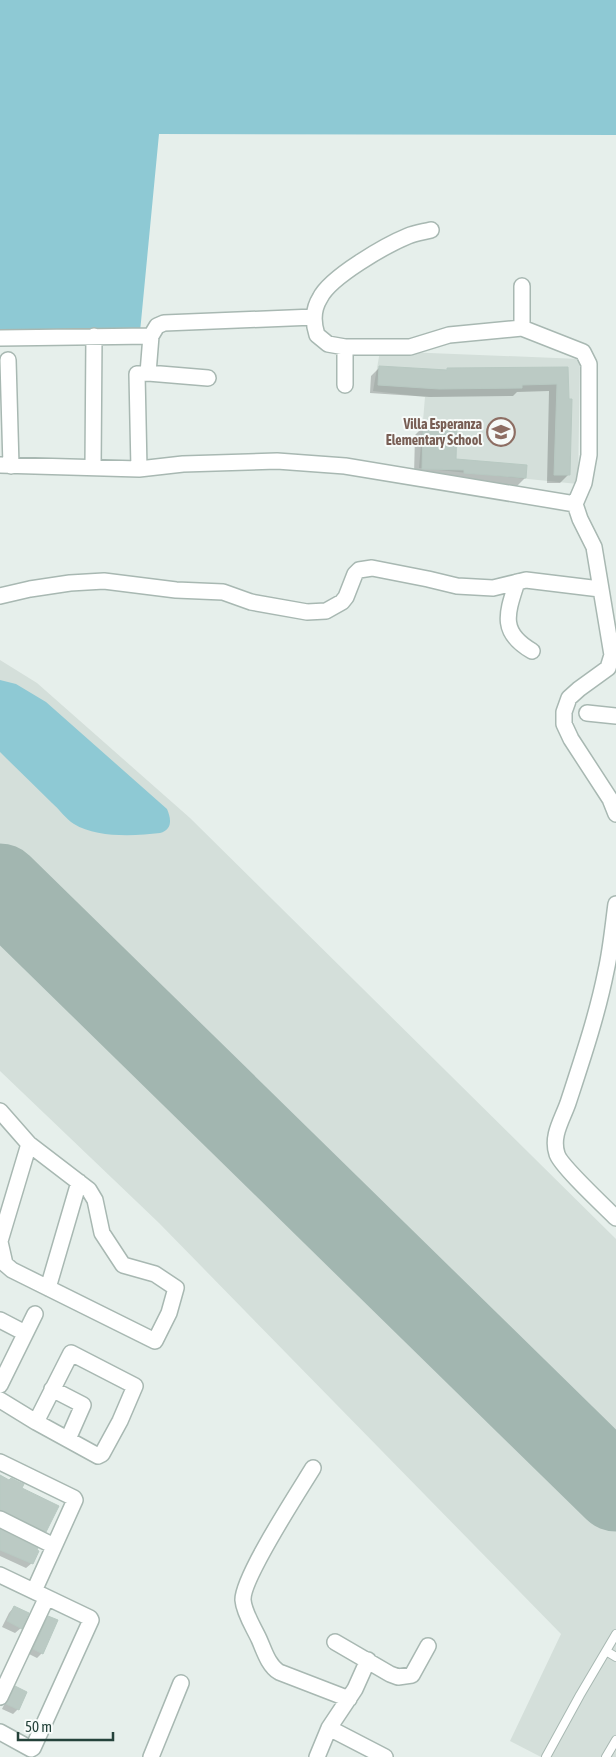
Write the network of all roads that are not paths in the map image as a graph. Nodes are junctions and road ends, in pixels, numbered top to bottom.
1 (431, 230) dead end
2 (522, 286) dead end
3 (314, 317) junction
4 (522, 328) junction
5 (94, 336) junction
6 (151, 336) junction
7 (0, 338) edge
8 (345, 347) junction
9 (8, 360) dead end
10 (148, 373) junction
11 (208, 378) dead end
12 (345, 385) dead end
13 (6, 466) edge
14 (93, 468) junction
15 (139, 469) junction
16 (576, 504) junction
17 (517, 582) junction
18 (600, 589) junction
19 (0, 596) edge
20 (532, 651) dead end
21 (587, 713) dead end
22 (616, 716) edge
23 (616, 814) edge
24 (616, 904) edge
25 (0, 1111) edge
26 (29, 1144) junction
27 (79, 1182) junction
28 (616, 1218) edge
29 (0, 1242) edge
30 (48, 1288) junction
31 (35, 1314) dead end
32 (0, 1320) edge
33 (24, 1333) junction
34 (0, 1385) edge
35 (52, 1388) junction
36 (0, 1400) edge
37 (36, 1422) junction
38 (68, 1439) junction
39 (0, 1462) edge
40 (313, 1468) dead end
41 (0, 1518) edge
42 (54, 1546) junction
43 (0, 1575) edge
44 (40, 1595) junction
45 (616, 1634) edge
46 (335, 1642) dead end
47 (428, 1646) dead end
48 (606, 1651) junction
49 (616, 1656) edge
50 (368, 1660) junction
51 (181, 1683) dead end
52 (0, 1697) edge
53 (349, 1699) junction
54 (329, 1728) junction
55 (0, 1732) edge
56 (616, 1740) edge
57 (151, 1757) edge
58 (316, 1757) edge
59 (385, 1757) edge
60 (546, 1757) edge
61 (606, 1757) edge

1 - 3 street
2 - 4 street
3 - 6 street
3 - 8 street
4 - 8 street
4 - 16 street
5 - 6 street
5 - 7 street
5 - 14 street
6 - 10 street
8 - 12 street
9 - 13 street
10 - 11 street
10 - 15 street
13 - 14 street
14 - 15 street
15 - 16 street
16 - 18 street
17 - 18 street
17 - 19 street
17 - 20 street
18 - 23 street
21 - 22 street
24 - 28 street
25 - 26 street
26 - 27 street
26 - 29 street
27 - 30 street
27 - 30 street
29 - 30 street
31 - 33 street
32 - 33 street
33 - 34 street
35 - 37 street
35 - 38 street
35 - 38 street
36 - 37 street
37 - 38 street
39 - 42 street
40 - 53 street
41 - 42 street
42 - 44 street
43 - 44 street
44 - 52 street
44 - 55 street
45 - 48 lane
46 - 50 street
47 - 50 street
48 - 49 lane
48 - 60 lane
50 - 53 street
51 - 57 street
53 - 54 street
54 - 58 street
54 - 59 street
56 - 61 lane

